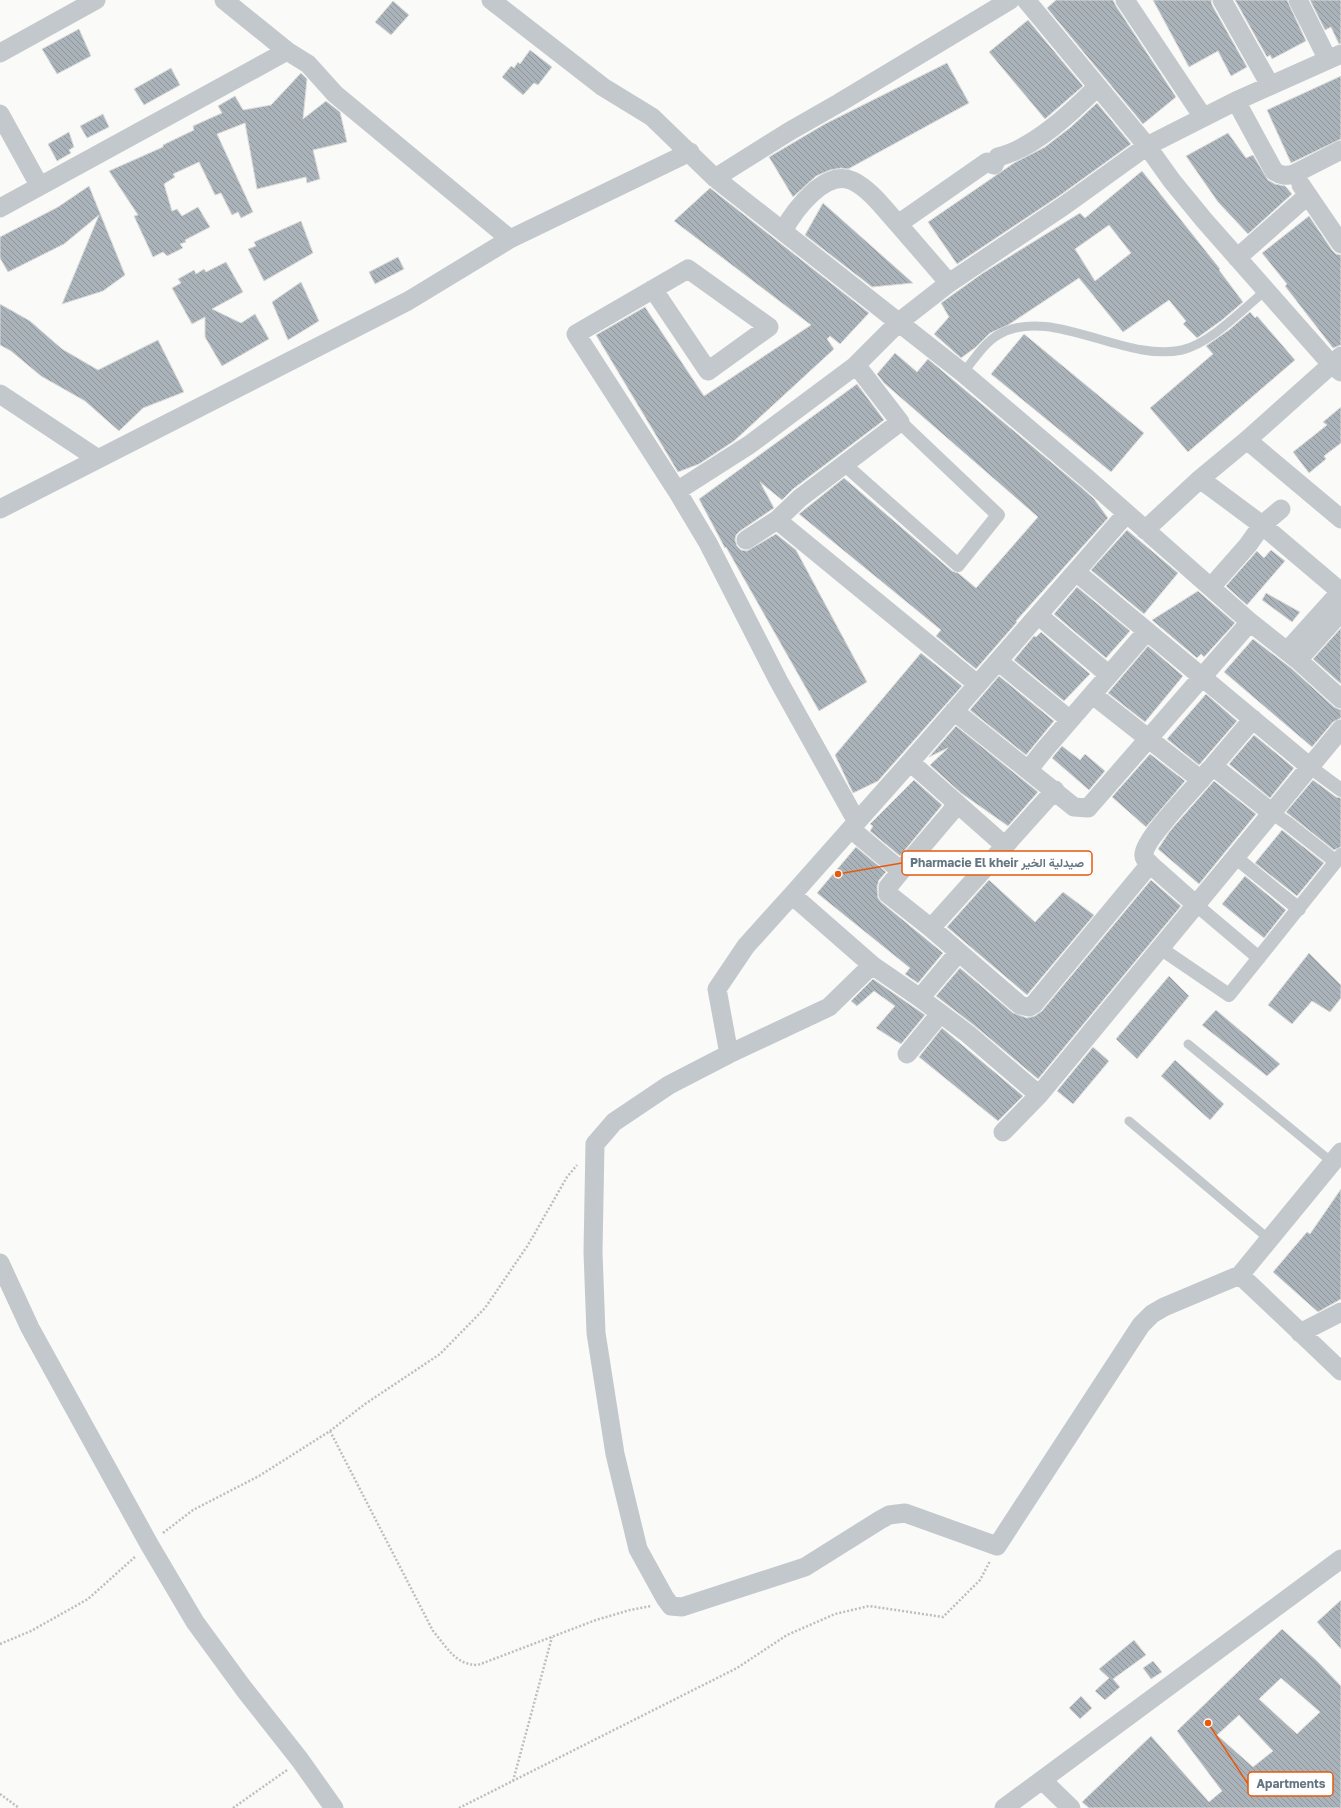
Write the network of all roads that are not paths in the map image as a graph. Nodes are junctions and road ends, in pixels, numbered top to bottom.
1 (96, 0) edge
2 (224, 0) edge
3 (490, 0) edge
4 (1026, 0) edge
5 (1125, 0) edge
6 (1222, 0) edge
7 (1298, 0) edge
8 (1004, 1) edge
9 (287, 51) junction
10 (0, 53) edge
11 (1334, 57) edge
12 (1270, 85) junction
13 (1097, 87) junction
14 (1236, 101) junction
15 (0, 114) edge
16 (1203, 117) junction
17 (1147, 146) junction
18 (1341, 150) edge
19 (690, 152) junction
20 (1294, 174) junction
21 (715, 178) junction
22 (39, 185) junction
23 (1308, 195) junction
24 (0, 208) edge
25 (898, 224) junction
26 (783, 231) junction
27 (1339, 236) edge
28 (510, 239) junction
29 (1237, 258) junction
30 (949, 282) junction
31 (653, 289) junction
32 (1265, 291) junction
33 (899, 322) junction
34 (1338, 364) edge
35 (855, 366) junction
36 (963, 373) junction
37 (0, 394) edge
38 (900, 422) junction
39 (1247, 440) junction
40 (98, 459) junction
41 (844, 464) junction
42 (1200, 479) junction
43 (677, 491) junction
44 (1280, 508) dead end
45 (0, 509) edge
46 (1126, 514) junction
47 (1341, 519) edge
48 (776, 520) junction
49 (1262, 525) junction
50 (1145, 530) junction
51 (746, 540) dead end
52 (1076, 572) junction
53 (1211, 587) junction
54 (1341, 592) edge
55 (1341, 612) edge
56 (1038, 615) junction
57 (1250, 622) junction
58 (1147, 631) junction
59 (1293, 656) junction
60 (998, 661) junction
61 (1109, 675) junction
62 (1203, 677) junction
63 (977, 684) junction
64 (1093, 695) junction
65 (1341, 699) edge
66 (954, 711) junction
67 (1253, 719) junction
68 (1070, 720) junction
69 (1341, 729) edge
70 (1149, 739) junction
71 (910, 762) junction
72 (1310, 768) junction
73 (1029, 769) junction
74 (1207, 773) junction
75 (1055, 790) junction
76 (1341, 790) edge
77 (957, 805) junction
78 (1272, 813) junction
79 (854, 826) junction
80 (1004, 845) junction
81 (1235, 857) junction
82 (1338, 858) edge
83 (1150, 864) junction
84 (902, 871) junction
85 (792, 895) junction
86 (1195, 904) junction
87 (1299, 910) junction
88 (931, 928) junction
89 (1160, 948) junction
90 (958, 953) junction
91 (1259, 958) junction
92 (872, 965) junction
93 (920, 998) junction
94 (940, 1014) junction
95 (1188, 1044) dead end
96 (729, 1054) junction
97 (907, 1054) dead end
98 (1039, 1095) junction
99 (1129, 1121) dead end
100 (1003, 1132) dead end
101 (1337, 1158) edge
102 (1270, 1240) junction
103 (0, 1263) edge
104 (1240, 1275) junction
105 (1341, 1312) edge
106 (1300, 1333) junction
107 (1341, 1372) edge
108 (1341, 1559) edge
109 (1042, 1780) junction
110 (334, 1808) edge
111 (1004, 1808) edge
112 (1071, 1808) edge

1 - 10 street
2 - 9 street
3 - 19 street
4 - 13 street
5 - 16 street
6 - 12 street
7 - 11 street
8 - 21 street
9 - 22 street
9 - 28 street
11 - 12 street
12 - 14 street
13 - 17 street
13 - 25 street
14 - 16 street
14 - 20 street
15 - 22 street
16 - 17 street
17 - 29 street
17 - 30 street
18 - 20 street
19 - 21 street
19 - 28 street
20 - 23 street
21 - 26 street
22 - 24 street
23 - 27 street
23 - 29 street
25 - 26 street
25 - 30 street
26 - 33 street
28 - 40 street
29 - 32 street
30 - 33 street
31 - 31 street
31 - 43 street
32 - 34 street
32 - 36 lane
33 - 35 street
33 - 36 street
34 - 39 street
35 - 38 street
35 - 43 street
36 - 46 street
37 - 40 street
38 - 41 street
38 - 41 street
39 - 42 street
39 - 47 street
40 - 45 street
41 - 48 street
42 - 49 street
42 - 50 street
43 - 79 street
44 - 49 street
46 - 50 street
46 - 52 street
48 - 51 street
48 - 63 street
49 - 53 street
49 - 54 street
50 - 53 street
52 - 56 street
52 - 58 street
53 - 57 street
54 - 59 street
55 - 59 street
56 - 60 street
56 - 61 street
57 - 59 street
57 - 62 street
58 - 61 street
58 - 62 street
59 - 65 street
60 - 63 street
60 - 68 street
61 - 64 street
62 - 67 street
62 - 70 street
63 - 66 street
64 - 68 street
64 - 70 street
66 - 71 street
66 - 73 street
67 - 72 street
67 - 74 street
68 - 73 street
69 - 72 street
70 - 74 street
70 - 75 street
71 - 77 street
71 - 79 street
72 - 76 street
72 - 78 street
73 - 75 street
74 - 78 street
74 - 83 street
75 - 80 street
77 - 80 street
77 - 84 street
78 - 81 street
78 - 82 street
79 - 84 street
79 - 85 street
80 - 88 street
81 - 86 street
81 - 87 street
82 - 87 street
83 - 86 street
83 - 90 street
84 - 88 street
85 - 92 street
85 - 96 street
86 - 89 street
86 - 91 street
87 - 91 street
88 - 90 street
89 - 91 street
89 - 98 street
90 - 93 street
92 - 93 street
92 - 96 street
93 - 94 street
94 - 97 street
94 - 98 street
95 - 101 lane
96 - 104 street
98 - 100 street
99 - 102 lane
101 - 102 street
102 - 104 street
103 - 110 street
104 - 106 street
105 - 106 street
106 - 107 street
108 - 109 street
109 - 111 street
109 - 112 street

